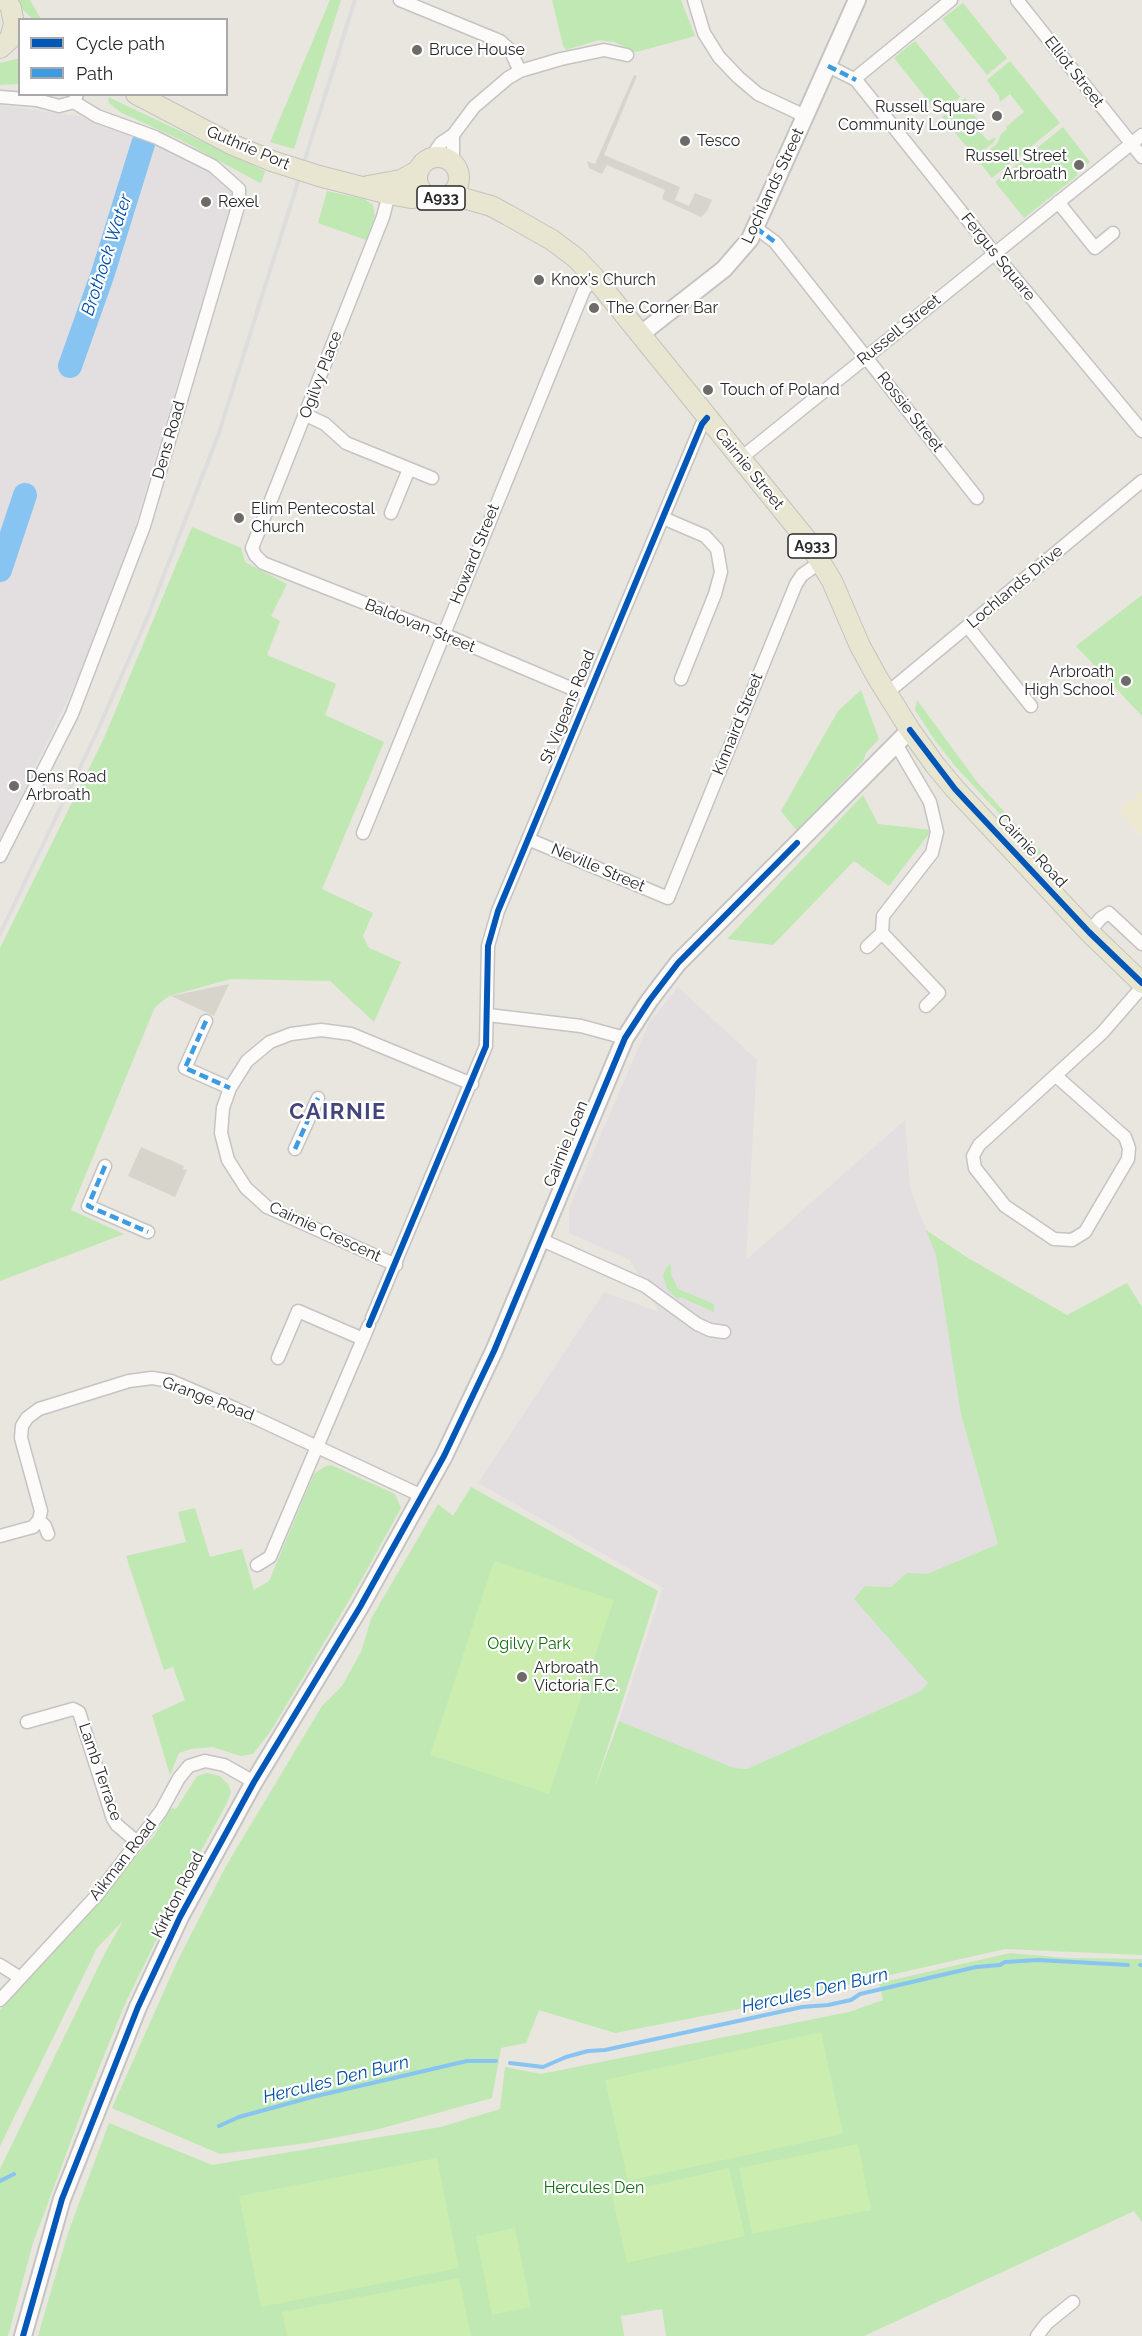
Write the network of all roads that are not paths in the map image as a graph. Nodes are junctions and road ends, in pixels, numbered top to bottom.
1 (402, 0) edge
2 (694, 0) edge
3 (856, 0) edge
4 (951, 0) edge
5 (1017, 0) edge
6 (13, 12) edge
7 (18, 48) edge
8 (0, 49) edge
9 (627, 55) dead end
10 (828, 66) junction
11 (520, 71) junction
12 (856, 80) junction
13 (140, 96) edge
14 (0, 97) edge
15 (75, 98) edge
16 (806, 116) junction
17 (453, 135) junction
18 (1142, 135) edge
19 (1131, 143) junction
20 (1142, 157) edge
21 (425, 164) junction
22 (456, 168) junction
23 (366, 187) junction
24 (389, 194) junction
25 (439, 197) junction
26 (1058, 202) junction
27 (491, 206) junction
28 (756, 228) junction
29 (1113, 233) dead end
30 (994, 253) junction
31 (594, 277) junction
32 (641, 334) junction
33 (866, 357) junction
34 (306, 416) junction
35 (707, 418) junction
36 (1142, 431) edge
37 (741, 458) junction
38 (409, 469) junction
39 (432, 478) dead end
40 (1142, 481) edge
41 (977, 498) dead end
42 (391, 513) dead end
43 (663, 518) junction
44 (255, 555) joint
45 (822, 561) junction
46 (968, 627) junction
47 (443, 634) junction
48 (681, 679) dead end
49 (887, 693) junction
50 (587, 695) junction
51 (1031, 706) dead end
52 (903, 737) junction
53 (363, 833) dead end
54 (528, 839) junction
55 (0, 856) edge
56 (668, 898) joint
57 (1089, 932) junction
58 (882, 933) junction
59 (1142, 944) edge
60 (867, 947) dead end
61 (1142, 985) edge
62 (926, 1006) dead end
63 (488, 1015) junction
64 (206, 1021) dead end
65 (626, 1038) junction
66 (1056, 1076) junction
67 (472, 1084) junction
68 (230, 1088) junction
69 (318, 1098) dead end
70 (295, 1149) dead end
71 (105, 1166) dead end
72 (148, 1232) dead end
73 (542, 1240) junction
74 (396, 1265) junction
75 (724, 1332) dead end
76 (363, 1339) junction
77 (278, 1358) dead end
78 (317, 1446) junction
79 (422, 1496) junction
80 (39, 1520) junction
81 (48, 1534) dead end
82 (0, 1536) edge
83 (257, 1564) dead end
84 (27, 1722) dead end
85 (254, 1782) junction
86 (137, 1842) junction
87 (0, 1965) edge
88 (20, 1977) junction
89 (0, 2000) edge
90 (1073, 2302) dead end
91 (23, 2336) edge
92 (1037, 2336) edge

1 - 11 street
2 - 16 street
3 - 10 street, Lochlands Street
4 - 12 street
5 - 19 street, Elliot Street
6 - 8 main road
7 - 8 main road
9 - 11 street
10 - 12 street
10 - 16 street, Lochlands Street
11 - 17 street
12 - 30 street, Fergus Square
13 - 23 main road, Guthrie Port / A933, bridge
14 - 15 street
15 - 55 street, Dens Road
16 - 28 street, Lochlands Street
17 - 21 street
17 - 22 street
18 - 19 street
19 - 20 street, Elliot Street
19 - 26 street, Russell Street
21 - 22 main road, A933
21 - 23 main road, Guthrie Port / A933
21 - 25 main road, A933
22 - 25 main road, A933
22 - 27 main road, Cairnie Street / A933
23 - 24 main road, Guthrie Port / A933
24 - 25 main road, Guthrie Port / A933
24 - 34 street, Ogilvy Place
25 - 27 main road, Cairnie Street / A933
26 - 29 street
26 - 30 street, Russell Street
27 - 31 main road, Cairnie Street / A933
28 - 32 street, Lochlands Street
28 - 33 street, Rossie Street
30 - 33 street, Russell Street
30 - 36 street, Fergus Square
31 - 32 main road, Cairnie Street / A933
31 - 47 street, Howard Street
32 - 35 main road, Cairnie Street / A933
33 - 37 street, Russell Street
33 - 41 street, Rossie Street
34 - 38 street
34 - 44 street, Ogilvy Place
35 - 37 main road, Cairnie Street / A933
35 - 43 street, St Vigeans Road
37 - 45 main road, Cairnie Street / A933
38 - 39 street
38 - 42 street
40 - 46 street, Lochlands Drive
43 - 48 street
43 - 50 street, St Vigeans Road
44 - 47 street, Baldovan Street
45 - 49 main road, Cairnie Street / A933
45 - 56 street, Kinnaird Street
46 - 49 street, Lochlands Drive
46 - 51 street
47 - 50 street, Baldovan Street
47 - 53 street, Howard Street
49 - 52 main road, Cairnie Road / A933
50 - 54 street, St Vigeans Road
52 - 57 main road, Cairnie Road / A933
52 - 58 street
52 - 65 street, Cairnie Loan
54 - 56 street, Neville Street
54 - 63 street, St Vigeans Road
57 - 59 street
57 - 61 main road, Cairnie Road / A933
58 - 60 street
58 - 62 street
61 - 66 street
63 - 65 street
63 - 67 street
64 - 68 street
65 - 73 street, Cairnie Loan
66 - 66 street
67 - 68 street, Cairnie Crescent
67 - 74 street
68 - 74 street, Cairnie Crescent
69 - 70 street
71 - 72 street
73 - 75 street
73 - 79 street, Cairnie Loan
74 - 76 street
76 - 77 street
76 - 78 street
78 - 79 street, Grange Road
78 - 80 street, Grange Road
78 - 83 street
79 - 85 street, Kirkton Road
80 - 81 street
80 - 82 street
84 - 86 street, Lamb Terrace
85 - 86 street, Aikman Road
85 - 91 street, Kirkton Road
86 - 88 street, Aikman Road
87 - 88 street
88 - 89 street, Aikman Road
90 - 92 street

